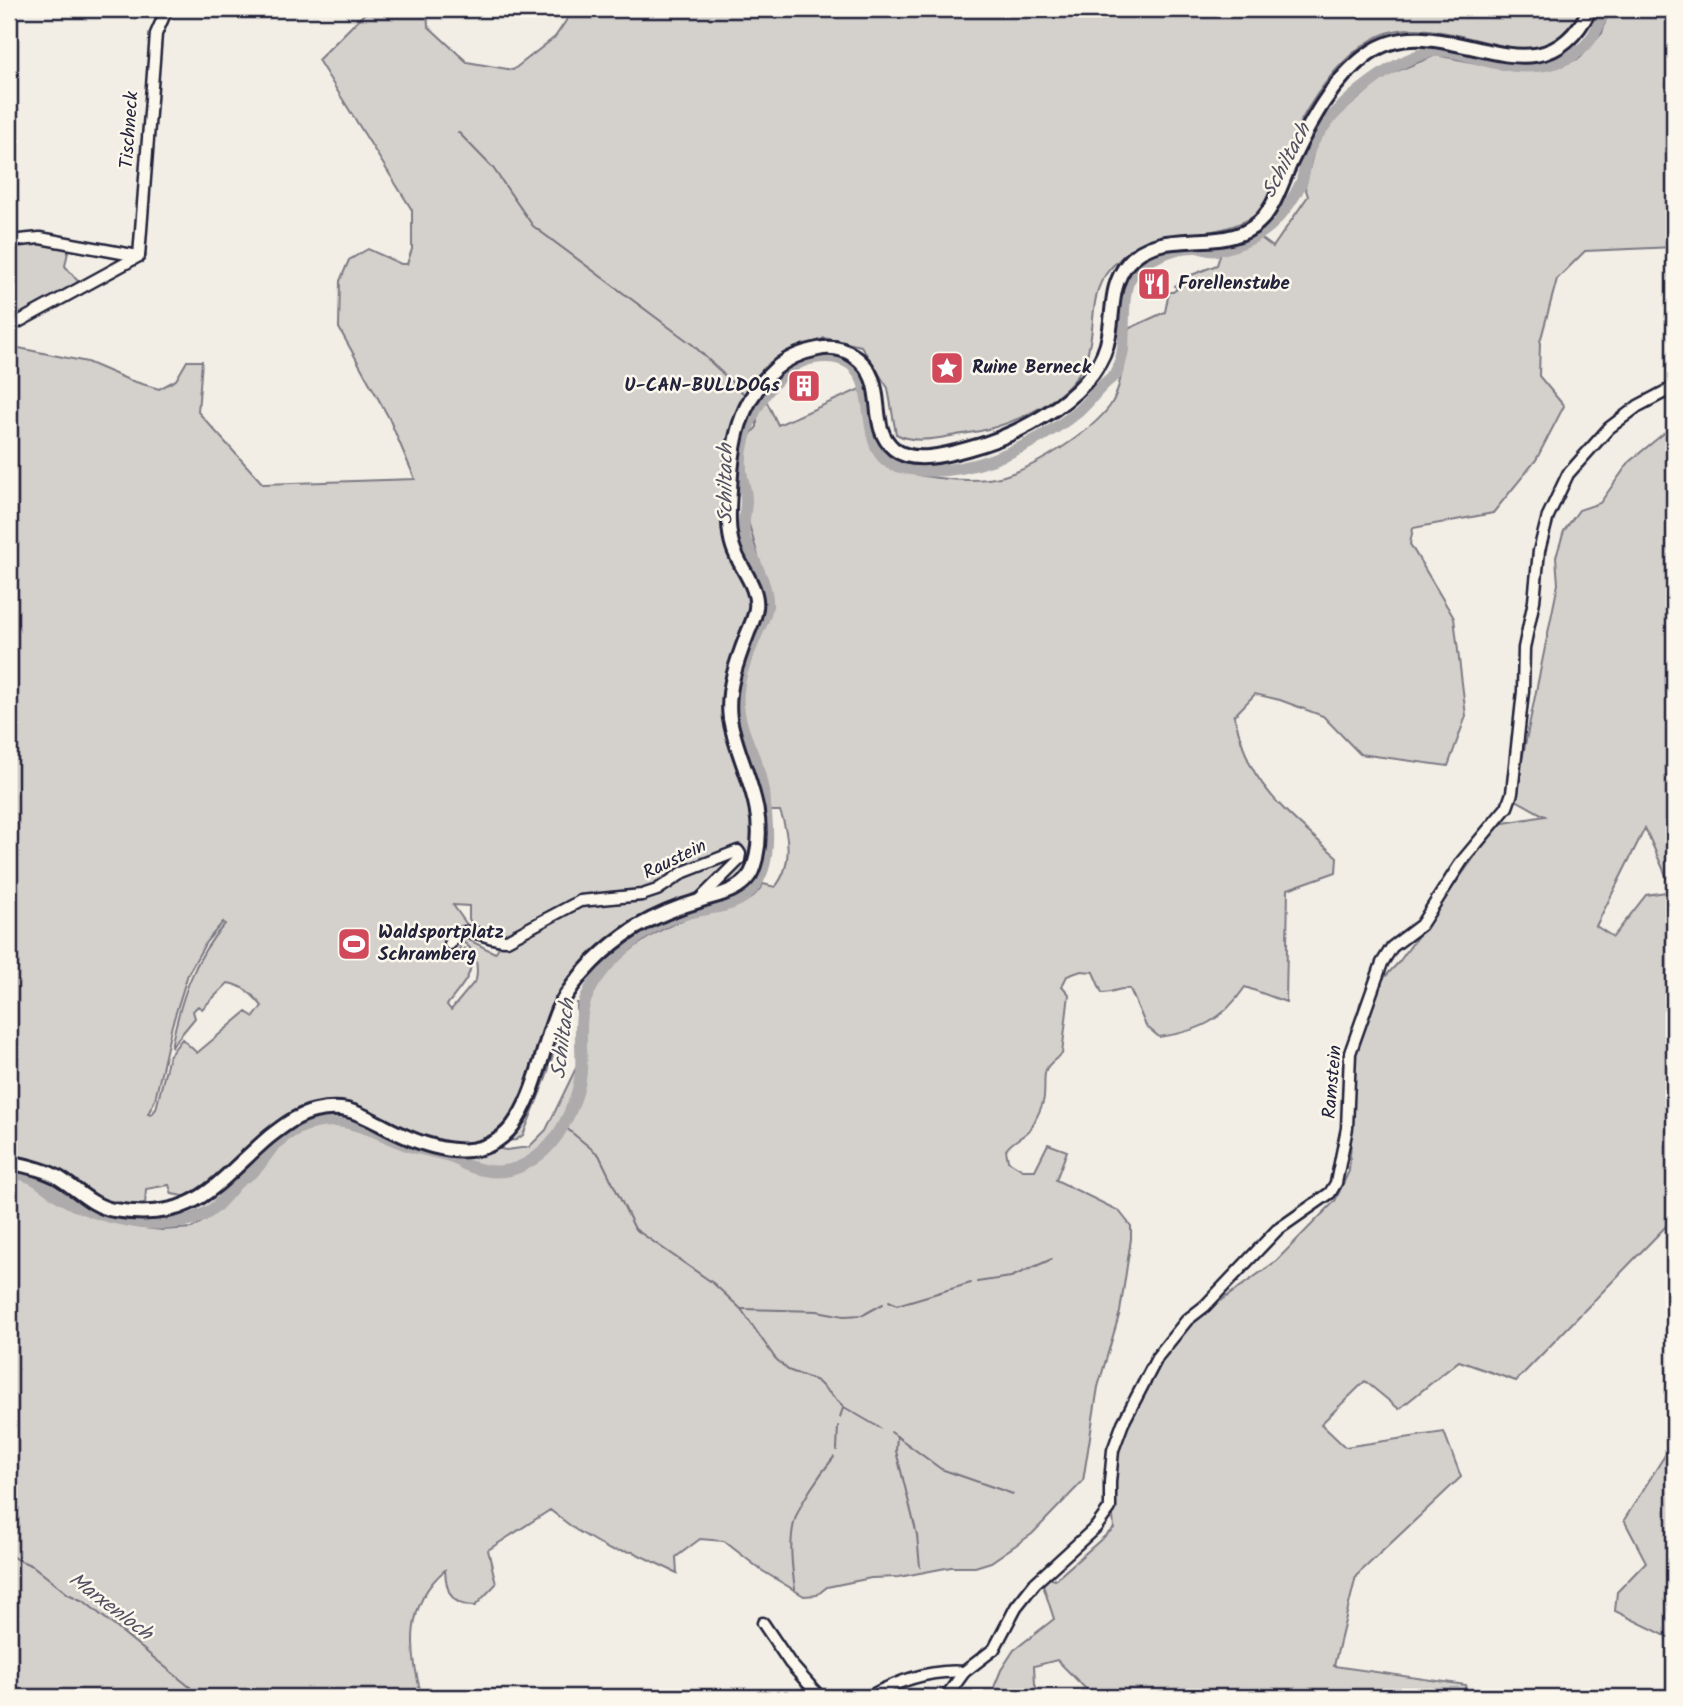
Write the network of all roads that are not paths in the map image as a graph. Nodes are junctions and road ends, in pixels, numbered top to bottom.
1 (167, 9) edge
2 (1590, 9) edge
3 (9, 241) edge
4 (139, 256) junction
5 (9, 327) edge
6 (1674, 387) edge
7 (698, 901) junction
8 (450, 944) dead end
9 (9, 1162) edge
10 (763, 1623) dead end
11 (964, 1672) junction
12 (937, 1674) junction
13 (946, 1695) edge
14 (820, 1697) edge
15 (868, 1697) edge

1 - 4 street, Tischneck
2 - 7 main road
3 - 4 street
4 - 5 street
6 - 11 street, Ramstein
7 - 8 street, Raustein
7 - 9 main road
10 - 14 street
11 - 12 street
11 - 13 street, Ramstein
12 - 13 street
12 - 15 street

